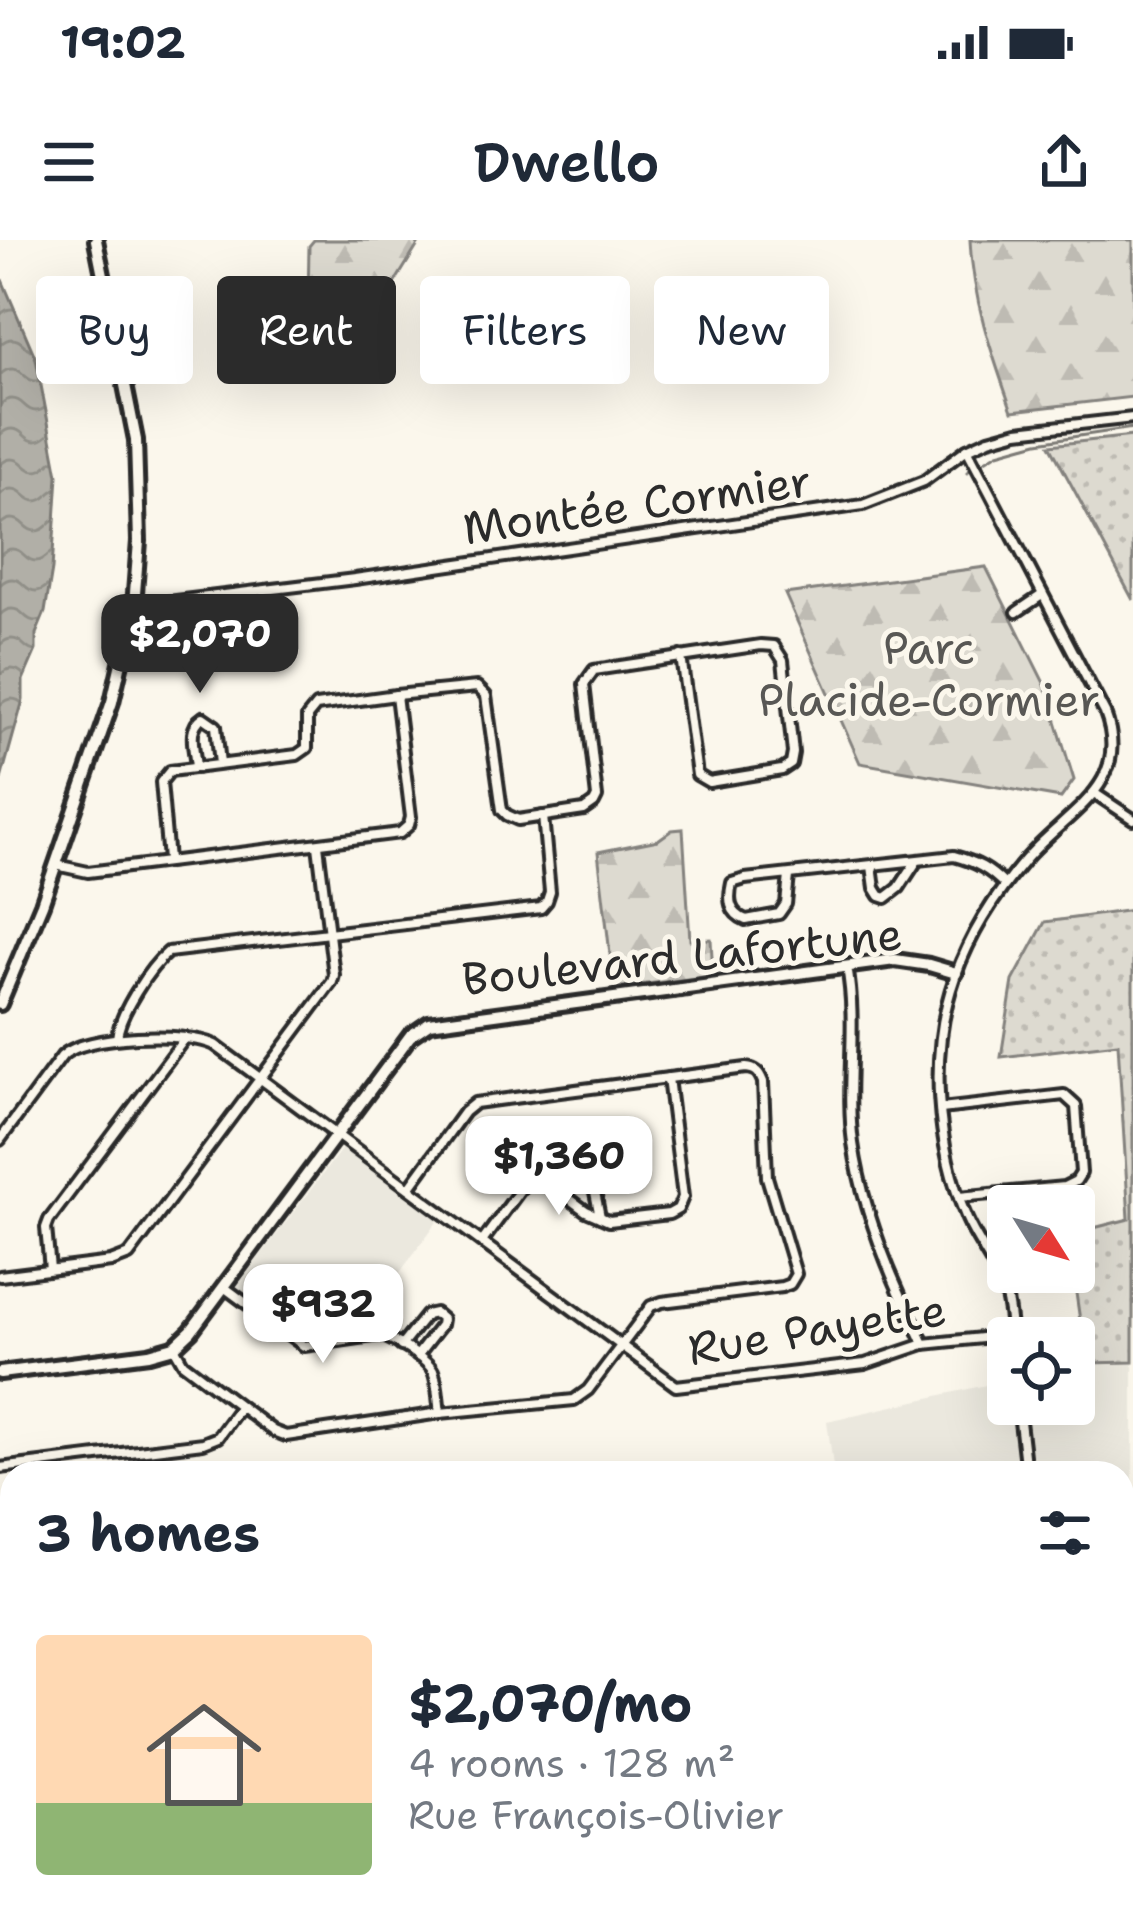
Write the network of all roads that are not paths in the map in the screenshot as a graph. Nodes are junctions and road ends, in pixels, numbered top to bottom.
1 (96, 240) edge
2 (1133, 418) edge
3 (967, 449) junction
4 (1042, 596) junction
5 (134, 606) junction
6 (1017, 612) dead end
7 (681, 656) junction
8 (396, 694) junction
9 (220, 764) junction
10 (196, 768) junction
11 (1094, 793) junction
12 (543, 816) junction
13 (1133, 819) edge
14 (318, 845) junction
15 (168, 860) junction
16 (916, 860) junction
17 (56, 865) junction
18 (872, 866) junction
19 (789, 876) junction
20 (1005, 885) junction
21 (330, 933) junction
22 (847, 967) junction
23 (956, 973) junction
24 (0, 1004) edge
25 (117, 1038) junction
26 (185, 1038) junction
27 (668, 1078) junction
28 (261, 1079) junction
29 (941, 1109) junction
30 (336, 1135) junction
31 (0, 1140) edge
32 (543, 1179) junction
33 (409, 1188) junction
34 (959, 1197) junction
35 (599, 1217) junction
36 (482, 1242) junction
37 (50, 1269) junction
38 (0, 1276) edge
39 (223, 1286) junction
40 (1008, 1317) edge
41 (987, 1338) edge
42 (924, 1344) junction
43 (401, 1346) junction
44 (620, 1347) junction
45 (174, 1348) junction
46 (417, 1356) junction
47 (0, 1373) edge
48 (241, 1407) junction
49 (440, 1413) junction
50 (1020, 1425) edge
51 (57, 1461) edge
52 (1025, 1461) edge

1 - 5 street
2 - 3 street, Montée Cormier
3 - 4 street
3 - 5 street, Montée Cormier
4 - 6 street
4 - 11 street
5 - 17 street
7 - 7 street
7 - 12 street
8 - 9 street
8 - 12 street
8 - 14 street
9 - 10 street
9 - 10 street
10 - 15 street
11 - 13 street
11 - 20 street
12 - 21 street
14 - 15 street
14 - 21 street
15 - 17 street
16 - 18 street
16 - 18 street
16 - 20 street
17 - 24 street
18 - 19 street
19 - 19 street
20 - 23 street
21 - 25 street
21 - 28 street
22 - 23 street, Boulevard Lafortune
22 - 30 street, Boulevard Lafortune
22 - 42 street
23 - 29 street
25 - 26 street, Rue Payette
25 - 31 street, Rue Payette
26 - 28 street, Rue Payette
26 - 37 street
27 - 33 street
27 - 35 street
27 - 44 street
28 - 30 street, Rue Payette
28 - 37 street
29 - 34 street
29 - 34 street
30 - 33 street, Rue Payette
30 - 39 street, Boulevard Lafortune
32 - 35 street
32 - 35 street
32 - 36 street
33 - 36 street, Rue Payette
34 - 40 street
36 - 44 street, Rue Payette
37 - 38 street
39 - 43 street
39 - 45 street, Boulevard Lafortune
41 - 42 street, Rue Payette
42 - 44 street, Rue Payette
43 - 46 street
43 - 46 street
44 - 49 street
45 - 47 street
45 - 48 street
46 - 49 street
48 - 49 street
48 - 51 street
50 - 52 street

